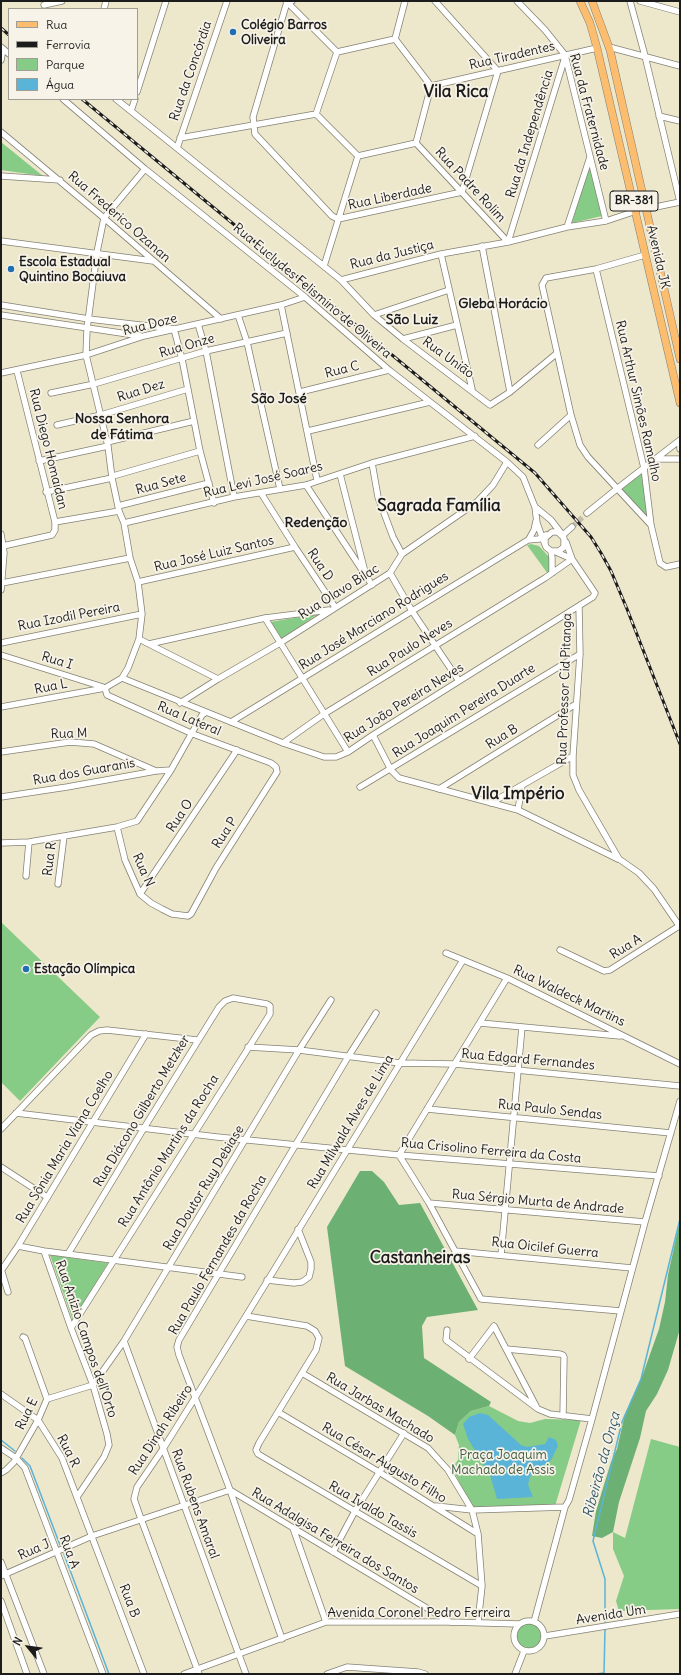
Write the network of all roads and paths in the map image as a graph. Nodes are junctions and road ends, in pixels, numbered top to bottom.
1 (62, 1) edge
2 (166, 1) edge
3 (227, 1) edge
4 (288, 1) edge
5 (405, 1) edge
6 (435, 1) edge
7 (517, 1) edge
8 (580, 1) edge
9 (592, 1) edge
10 (630, 1) edge
11 (640, 1) edge
12 (45, 5) edge
13 (680, 12) edge
14 (395, 39) junction
15 (609, 47) junction
16 (2, 48) edge
17 (597, 48) junction
18 (337, 52) junction
19 (565, 55) junction
20 (645, 56) junction
21 (1, 60) edge
22 (680, 66) edge
23 (498, 71) junction
24 (431, 86) junction
25 (138, 89) edge
26 (64, 100) edge
27 (117, 100) edge
28 (135, 100) edge
29 (131, 111) junction
30 (316, 114) junction
31 (659, 116) junction
32 (680, 121) edge
33 (254, 125) junction
34 (1, 132) edge
35 (180, 138) junction
36 (416, 143) junction
37 (177, 148) junction
38 (358, 156) junction
39 (590, 157) junction
40 (145, 169) junction
41 (1, 176) edge
42 (60, 180) junction
43 (462, 192) junction
44 (680, 202) edge
45 (646, 210) junction
46 (636, 212) junction
47 (104, 218) junction
48 (338, 219) junction
49 (606, 221) junction
50 (567, 227) junction
51 (1, 241) edge
52 (508, 242) junction
53 (482, 246) junction
54 (96, 252) junction
55 (441, 254) junction
56 (645, 255) junction
57 (154, 261) junction
58 (324, 266) junction
59 (596, 269) junction
60 (340, 280) junction
61 (449, 290) junction
62 (305, 297) junction
63 (1, 305) edge
64 (281, 306) junction
65 (1, 315) edge
66 (374, 315) junction
67 (238, 316) junction
68 (89, 319) junction
69 (222, 319) junction
70 (198, 324) junction
71 (457, 325) junction
72 (87, 329) junction
73 (174, 329) junction
74 (287, 333) junction
75 (144, 336) junction
76 (403, 339) junction
77 (247, 342) junction
78 (206, 351) junction
79 (556, 354) junction
80 (86, 355) junction
81 (182, 359) junction
82 (680, 359) edge
83 (17, 370) junction
84 (389, 370) junction
85 (1, 373) edge
86 (94, 384) junction
87 (188, 389) junction
88 (472, 389) junction
89 (300, 392) junction
90 (510, 392) junction
91 (51, 393) dead end
92 (430, 402) junction
93 (680, 403) edge
94 (101, 415) junction
95 (571, 415) junction
96 (194, 421) junction
97 (57, 425) dead end
98 (308, 431) junction
99 (475, 436) junction
100 (680, 440) edge
101 (108, 444) junction
102 (538, 445) dead end
103 (200, 451) junction
104 (657, 459) junction
105 (680, 459) edge
106 (39, 461) junction
107 (507, 462) junction
108 (372, 463) junction
109 (644, 468) junction
110 (340, 474) junction
111 (112, 477) junction
112 (317, 480) junction
113 (210, 483) junction
114 (306, 484) junction
115 (618, 488) junction
116 (280, 489) junction
117 (46, 492) junction
118 (261, 493) junction
119 (234, 497) junction
120 (214, 502) junction
121 (535, 507) junction
122 (119, 508) junction
123 (587, 513) tunnel mouth
124 (536, 519) junction
125 (55, 522) junction
126 (124, 523) junction
127 (651, 526) junction
128 (572, 527) tunnel mouth
129 (549, 533) junction
130 (1, 534) edge
131 (563, 535) junction
132 (542, 537) junction
133 (531, 539) junction
134 (545, 544) junction
135 (3, 546) junction
136 (295, 547) junction
137 (553, 551) junction
138 (2, 553) edge
139 (402, 554) junction
140 (130, 558) junction
141 (572, 559) junction
142 (680, 564) edge
143 (390, 573) junction
144 (552, 573) junction
145 (366, 577) junction
146 (138, 582) junction
147 (2, 583) junction
148 (372, 585) junction
149 (1, 590) edge
150 (579, 606) junction
151 (333, 608) junction
152 (412, 610) junction
153 (142, 614) junction
154 (265, 618) junction
155 (139, 639) junction
156 (1, 642) edge
157 (280, 642) junction
158 (149, 644) junction
159 (435, 645) junction
160 (580, 654) junction
161 (1, 655) edge
162 (122, 678) junction
163 (218, 679) junction
164 (302, 679) junction
165 (459, 681) junction
166 (105, 688) junction
167 (180, 703) junction
168 (576, 704) junction
169 (1, 707) edge
170 (205, 713) junction
171 (324, 714) junction
172 (231, 722) junction
173 (193, 734) junction
174 (373, 735) junction
175 (282, 743) junction
176 (237, 750) junction
177 (1, 752) edge
178 (348, 752) junction
179 (573, 756) junction
180 (271, 763) joint
181 (171, 770) junction
182 (391, 770) junction
183 (156, 771) junction
184 (522, 786) junction
185 (360, 787) dead end
186 (439, 789) junction
187 (1, 797) edge
188 (491, 803) junction
189 (518, 810) junction
190 (117, 827) junction
191 (64, 836) junction
192 (28, 842) junction
193 (1, 843) edge
194 (619, 859) junction
195 (26, 876) dead end
196 (58, 884) dead end
197 (140, 894) junction
198 (188, 916) joint
199 (680, 927) edge
200 (560, 950) dead end
201 (446, 953) dead end
202 (463, 960) junction
203 (507, 978) junction
204 (331, 1000) dead end
205 (247, 1001) joint
206 (376, 1013) dead end
207 (480, 1023) junction
208 (522, 1027) junction
209 (146, 1034) junction
210 (624, 1036) junction
211 (198, 1040) junction
212 (248, 1047) junction
213 (299, 1050) junction
214 (348, 1057) junction
215 (400, 1063) junction
216 (455, 1064) junction
217 (680, 1064) edge
218 (518, 1070) junction
219 (680, 1086) edge
220 (680, 1101) edge
221 (427, 1109) junction
222 (16, 1113) junction
223 (514, 1117) junction
224 (94, 1122) junction
225 (144, 1128) junction
226 (1, 1129) edge
227 (671, 1133) junction
228 (193, 1134) junction
229 (246, 1140) junction
230 (296, 1145) junction
231 (347, 1150) junction
232 (399, 1155) junction
233 (509, 1163) junction
234 (1, 1167) edge
235 (659, 1176) junction
236 (47, 1197) junction
237 (429, 1203) junction
238 (505, 1210) junction
239 (645, 1222) junction
240 (298, 1229) junction
241 (18, 1246) junction
242 (44, 1251) junction
243 (455, 1251) junction
244 (68, 1254) junction
245 (500, 1255) junction
246 (114, 1260) junction
247 (169, 1266) junction
248 (632, 1268) junction
249 (1, 1270) edge
250 (219, 1274) junction
251 (242, 1277) dead end
252 (267, 1280) junction
253 (8, 1292) dead end
254 (257, 1297) joint
255 (621, 1311) junction
256 (246, 1316) junction
257 (71, 1328) junction
258 (447, 1330) dead end
259 (23, 1337) dead end
260 (124, 1341) junction
261 (506, 1349) junction
262 (470, 1358) junction
263 (302, 1373) junction
264 (93, 1384) junction
265 (1, 1394) edge
266 (195, 1398) junction
267 (47, 1399) junction
268 (538, 1409) junction
269 (278, 1412) junction
270 (563, 1416) junction
271 (592, 1419) junction
272 (38, 1420) junction
273 (404, 1433) junction
274 (1, 1448) edge
275 (163, 1449) junction
276 (16, 1458) junction
277 (379, 1472) junction
278 (1, 1473) edge
279 (230, 1490) junction
280 (77, 1497) junction
281 (183, 1506) junction
282 (434, 1506) junction
283 (565, 1507) junction
284 (472, 1510) junction
285 (355, 1511) junction
286 (141, 1519) junction
287 (293, 1528) junction
288 (478, 1534) junction
289 (92, 1536) junction
290 (57, 1552) junction
291 (333, 1552) junction
292 (1, 1562) edge
293 (3, 1575) edge
294 (482, 1586) junction
295 (1, 1601) edge
296 (680, 1614) edge
297 (326, 1622) junction
298 (450, 1622) junction
299 (534, 1622) junction
300 (478, 1623) junction
301 (520, 1624) junction
302 (544, 1636) junction
303 (282, 1639) junction
304 (524, 1651) junction
305 (239, 1654) junction
306 (198, 1672) edge
307 (407, 1673) edge
308 (27, 1674) edge
309 (44, 1674) edge
310 (103, 1674) edge
311 (144, 1674) edge
312 (184, 1674) edge
313 (246, 1674) edge
314 (327, 1674) edge
315 (425, 1674) edge
316 (515, 1674) edge

1 - 12 street
2 - 25 street
3 - 35 street, Rua da Concórdia
4 - 18 street
4 - 33 street
5 - 14 street
6 - 23 street
7 - 19 street, Rua da Fraternidade
8 - 17 main road, Avenida JK / BR-381
9 - 15 main road, Avenida JK / BR-381
10 - 20 street
11 - 13 street
14 - 18 street
14 - 24 street
15 - 20 street
15 - 45 main road, Avenida JK / BR-381
16 - 21 street
17 - 19 street, Rua Tiradentes
17 - 46 main road, Avenida JK / BR-381
18 - 30 street
19 - 23 street, Rua Tiradentes
19 - 39 street, Rua da Fraternidade
19 - 52 street, Rua da Independência
20 - 22 street
20 - 31 street
23 - 24 street, Rua Tiradentes
23 - 43 street
24 - 36 street
26 - 40 street, Rua Euclydes Felismino de Oliveira
27 - 29 street, Rua da Justiça
28 - 29 street
29 - 37 street, Rua da Justiça
30 - 33 street
30 - 38 street
31 - 32 street
31 - 44 street
33 - 35 street
33 - 48 street, Rua Liberdade
34 - 42 street, Rua Frederico Ozanan
35 - 37 street, Rua da Concórdia
36 - 38 street
36 - 43 street, Rua Padre Rolim
37 - 58 street, Rua da Justiça
38 - 48 street
39 - 49 street, Rua da Fraternidade
39 - 50 street
40 - 47 street
40 - 62 street, Rua Euclydes Felismino de Oliveira
41 - 42 street
42 - 47 street, Rua Frederico Ozanan
43 - 48 street, Rua Liberdade
43 - 52 street, Rua Padre Rolim
44 - 45 street
45 - 82 main road, Avenida JK / BR-381
46 - 49 street, Rua da Justiça
46 - 56 main road, Avenida JK / BR-381
47 - 54 street
47 - 57 street, Rua Frederico Ozanan
48 - 58 street
49 - 50 street, Rua da Justiça
50 - 52 street, Rua da Justiça
51 - 54 street
52 - 53 street, Rua da Justiça
53 - 55 street, Rua da Justiça
53 - 90 street
54 - 57 street
54 - 68 street
55 - 60 street, Rua da Justiça
55 - 61 street
56 - 59 street
56 - 93 main road, Avenida JK / BR-381
57 - 69 street, Rua Frederico Ozanan
58 - 60 street, Rua da Justiça
59 - 79 street
59 - 109 street, Rua Arthur Simões Ramalho
60 - 66 street, Rua União
61 - 66 street
61 - 71 street
62 - 64 street, Rua Doze
62 - 84 street, Rua Euclydes Felismino de Oliveira
63 - 68 street
64 - 67 street, Rua Doze
64 - 74 street
65 - 72 street
66 - 76 street, Rua União
67 - 69 street, Rua Doze
67 - 77 street
68 - 72 street
68 - 73 street
69 - 70 street, Rua Doze
70 - 73 street, Rua Doze
70 - 78 street
71 - 76 street
71 - 88 street
72 - 75 street
72 - 80 street
73 - 75 street, Rua Doze
73 - 81 street
74 - 77 street, Rua Onze
74 - 89 street
75 - 80 street, Rua Doze
76 - 88 street, Rua União
77 - 78 street, Rua Onze
77 - 116 street
78 - 81 street, Rua Onze
78 - 119 street
79 - 90 street
79 - 95 street
80 - 83 street, Rua Doze
80 - 86 street
81 - 86 street, Rua Onze
81 - 87 street
83 - 85 street, Rua Doze
83 - 106 street, Rua Diego Homaidan
84 - 89 street, Rua C
84 - 92 street, Rua Euclydes Felismino de Oliveira
86 - 91 street, Rua Onze
86 - 94 street
87 - 94 street, Rua Dez
87 - 96 street
88 - 90 street, Rua União
89 - 98 street
92 - 98 street
92 - 99 street, Rua Euclydes Felismino de Oliveira
94 - 97 street, Rua Dez
94 - 101 street
95 - 102 street
95 - 115 street
96 - 101 street
96 - 103 street
98 - 112 street
99 - 107 street, Rua Euclydes Felismino de Oliveira
99 - 108 street, Rua Levi José Soares
100 - 104 street
101 - 106 street
101 - 111 street
103 - 111 street
103 - 113 street
104 - 105 street
104 - 109 street
106 - 117 street, Rua Diego Homaidan
107 - 121 street, Rua Euclydes Felismino de Oliveira
107 - 139 street, Rua Olavo Bilac
108 - 110 street, Rua Levi José Soares
108 - 139 street
109 - 115 street
109 - 127 street, Rua Arthur Simões Ramalho
110 - 112 street, Rua Levi José Soares
110 - 145 street
111 - 117 street
111 - 122 street
112 - 114 street, Rua Levi José Soares
113 - 120 street
113 - 122 street, Rua Sete
114 - 116 street, Rua Levi José Soares
114 - 145 street
115 - 123 street
115 - 127 street
116 - 118 street, Rua Levi José Soares
117 - 125 street, Rua Diego Homaidan
118 - 119 street, Rua Levi José Soares
118 - 136 street, Rua D
119 - 120 street, Rua Levi José Soares
120 - 126 street, Rua Levi José Soares
121 - 124 street, Rua Euclydes Felismino de Oliveira
121 - 131 street, Rua Euclydes Felismino de Oliveira
122 - 125 street, Rua Sete
122 - 126 street
124 - 132 street, Rua Euclydes Felismino de Oliveira
124 - 133 street
125 - 135 street, Rua Diego Homaidan
126 - 140 street
127 - 142 street, Rua Arthur Simões Ramalho
128 - 131 street
129 - 131 street
129 - 132 street, Rua José Marciano Rodrigues
129 - 134 street
130 - 135 street
131 - 137 street
131 - 141 street
132 - 133 street, Rua José Marciano Rodrigues
132 - 134 street, Rua Euclydes Felismino de Oliveira
133 - 134 street
133 - 152 street, Rua José Marciano Rodrigues
134 - 137 street
135 - 138 street
136 - 146 street, Rua José Luiz Santos
136 - 151 street, Rua D
137 - 141 street
137 - 144 street
138 - 147 street
139 - 143 street, Rua Olavo Bilac
140 - 146 street
140 - 147 street
141 - 144 street, Rua Paulo Neves
141 - 150 street, Rua João Pereira Neves
143 - 148 street, Rua Olavo Bilac
143 - 152 street
144 - 159 street, Rua Paulo Neves
145 - 148 street
146 - 153 street
147 - 149 street
148 - 151 street, Rua Olavo Bilac
150 - 160 street, Rua Professor Cid Pitanga
150 - 165 street, Rua João Pereira Neves
151 - 154 street
151 - 157 street, Rua Olavo Bilac
152 - 159 street
152 - 164 street, Rua José Marciano Rodrigues
153 - 155 street
153 - 156 street, Rua Izodil Pereira
154 - 157 street
154 - 158 street
155 - 158 street
155 - 162 street
157 - 163 street, Rua Olavo Bilac
157 - 164 street
158 - 163 street
159 - 165 street
159 - 171 street, Rua Paulo Neves
160 - 168 street, Rua Professor Cid Pitanga
160 - 182 street, Rua Joaquim Pereira Duarte
161 - 166 street, Rua I
162 - 166 street
162 - 167 street, Rua João Pereira Neves
163 - 167 street, Rua Olavo Bilac
164 - 171 street
164 - 172 street, Rua José Marciano Rodrigues
165 - 174 street, Rua João Pereira Neves
166 - 169 street, Rua L
166 - 173 street, Rua Lateral
167 - 170 street, Rua João Pereira Neves
168 - 179 street, Rua Professor Cid Pitanga
168 - 186 street, Rua B
170 - 172 street, Rua João Pereira Neves
170 - 173 street
171 - 175 street, Rua Paulo Neves
171 - 178 street
172 - 175 street, Rua João Pereira Neves
173 - 176 street, Rua Lateral
173 - 181 street
174 - 178 street, Rua João Pereira Neves
174 - 182 street
175 - 178 street, Rua João Pereira Neves
176 - 180 street, Rua Lateral
176 - 197 street, Rua O
177 - 183 street, Rua M
179 - 184 street
179 - 194 street, Rua Professor Cid Pitanga
180 - 198 street, Rua P
181 - 183 street, Rua dos Guaranis
181 - 190 street
182 - 185 street, Rua Joaquim Pereira Duarte
182 - 186 street
183 - 187 street, Rua dos Guaranis
184 - 188 street
184 - 189 street
186 - 188 street
188 - 189 street
189 - 194 street
190 - 191 street
190 - 197 street, Rua N
191 - 192 street
191 - 196 street, Rua R
192 - 193 street
192 - 195 street
194 - 199 street, Rua Professor Cid Pitanga
197 - 198 street, Rua N
199 - 200 street, Rua A
201 - 202 street, Rua Waldeck Martins
202 - 203 street, Rua Waldeck Martins
202 - 215 street, Rua Milwald Alves de Lima
203 - 207 street
203 - 210 street, Rua Waldeck Martins
204 - 213 street, Rua Doutor Ruy Debiase
205 - 211 street, Rua Diácono Gilberto Metzker
205 - 212 street, Rua Antônio Martins da Rocha
206 - 214 street, Rua Paulo Fernandes da Rocha
207 - 208 street
207 - 216 street
208 - 210 street
208 - 218 street
209 - 211 street
209 - 222 street
209 - 224 street, Rua Sônia Maria Viana Coelho
210 - 217 street, Rua Waldeck Martins
211 - 225 street, Rua Diácono Gilberto Metzker
212 - 213 street, Rua Edgard Fernandes
212 - 228 street, Rua Antônio Martins da Rocha
213 - 214 street, Rua Edgard Fernandes
213 - 229 street, Rua Doutor Ruy Debiase
214 - 215 street, Rua Edgard Fernandes
214 - 230 street, Rua Paulo Fernandes da Rocha
215 - 216 street, Rua Edgard Fernandes
215 - 231 street, Rua Milwald Alves de Lima
216 - 218 street, Rua Edgard Fernandes
216 - 221 street
218 - 219 street, Rua Edgard Fernandes
218 - 223 street
220 - 227 street
221 - 223 street, Rua Paulo Sendas
221 - 232 street
222 - 224 street
222 - 226 street
223 - 227 street, Rua Paulo Sendas
223 - 233 street
224 - 225 street
224 - 236 street, Rua Sônia Maria Viana Coelho
225 - 228 street
225 - 244 street, Rua Diácono Gilberto Metzker
227 - 235 street
228 - 229 street, Rua Crisolino Ferreira da Costa
228 - 246 street, Rua Antônio Martins da Rocha
229 - 230 street, Rua Crisolino Ferreira da Costa
229 - 247 street, Rua Doutor Ruy Debiase
230 - 231 street, Rua Crisolino Ferreira da Costa
230 - 250 street, Rua Paulo Fernandes da Rocha
231 - 232 street, Rua Crisolino Ferreira da Costa
231 - 240 street, Rua Milwald Alves de Lima
232 - 233 street, Rua Crisolino Ferreira da Costa
232 - 237 street
233 - 235 street, Rua Crisolino Ferreira da Costa
233 - 238 street
234 - 236 street
235 - 239 street
236 - 241 street, Rua Sônia Maria Viana Coelho
237 - 238 street, Rua Sérgio Murta de Andrade
237 - 243 street
238 - 239 street, Rua Sérgio Murta de Andrade
238 - 245 street
239 - 248 street
240 - 252 street, Rua Milwald Alves de Lima
240 - 252 street
241 - 242 street
241 - 249 street, Rua Sônia Maria Viana Coelho
242 - 244 street
242 - 257 street, Rua Anízio Campos dell'Orto
243 - 245 street, Rua Oicilef Guerra
243 - 255 street
244 - 246 street
245 - 248 street, Rua Oicilef Guerra
246 - 247 street
246 - 257 street, Rua Antônio Martins da Rocha
247 - 250 street
247 - 260 street, Rua Doutor Ruy Debiase
248 - 255 street
249 - 253 street
250 - 251 street
250 - 266 street, Rua Paulo Fernandes da Rocha
252 - 254 street, Rua Milwald Alves de Lima
254 - 256 street, Rua Dinah Ribeiro
255 - 271 street
256 - 263 street
256 - 266 street, Rua Dinah Ribeiro
257 - 264 street, Rua Anízio Campos dell'Orto
258 - 262 street
259 - 267 street, Rua E
260 - 264 street, Rua Doutor Ruy Debiase
260 - 275 street, Rua Rubens Amaral
261 - 262 street
261 - 268 street
261 - 270 street
262 - 268 street
263 - 269 street
263 - 273 street, Rua Jarbas Machado
264 - 267 street
264 - 280 street, Rua Anízio Campos dell'Orto
265 - 272 street, Rua R
266 - 275 street, Rua Dinah Ribeiro
266 - 279 street, Rua Paulo Fernandes da Rocha
267 - 272 street, Rua E
268 - 270 street
269 - 277 street, Rua César Augusto Filho
269 - 285 street, Rua Ivaldo Tassis
270 - 271 street
271 - 283 street
272 - 276 street, Rua E
272 - 280 street, Rua R
273 - 277 street
273 - 284 street, Rua Jarbas Machado
274 - 276 street, Rua A
275 - 281 street, Rua Rubens Amaral
275 - 286 street, Rua Dinah Ribeiro
276 - 278 street, Rua E
276 - 290 street, Rua A
277 - 282 street, Rua César Augusto Filho
277 - 285 street
279 - 281 street, Rua J
279 - 287 street, Rua Adalgisa Ferreira dos Santos
279 - 303 street, Rua Paulo Fernandes da Rocha
280 - 289 street, Rua R
281 - 286 street, Rua J
281 - 305 street, Rua Rubens Amaral
282 - 284 street
282 - 288 street, Rua César Augusto Filho
283 - 284 street
283 - 299 street
284 - 288 street, Rua Jarbas Machado
285 - 291 street
285 - 294 street, Rua Ivaldo Tassis
286 - 289 street, Rua J
286 - 306 street, Rua Dinah Ribeiro
287 - 291 street, Rua Adalgisa Ferreira dos Santos
287 - 297 street
288 - 294 street, Rua Jarbas Machado
289 - 290 street, Rua J
289 - 311 street, Rua B
290 - 293 street, Rua J
290 - 310 street, Rua A
291 - 298 street, Rua Adalgisa Ferreira dos Santos
292 - 293 street
293 - 309 street
294 - 300 street, Rua Jarbas Machado
295 - 308 street
296 - 302 street, Avenida Um
297 - 298 street, Avenida Coronel Pedro Ferreira
297 - 303 street, Avenida Coronel Pedro Ferreira
298 - 300 street, Avenida Coronel Pedro Ferreira
299 - 301 street
299 - 302 street
300 - 301 street, Avenida Coronel Pedro Ferreira
301 - 304 street
302 - 304 street
303 - 305 street, Avenida Coronel Pedro Ferreira
304 - 316 street
305 - 306 street, Avenida Coronel Pedro Ferreira
305 - 313 street, Rua Rubens Amaral
306 - 312 street, Avenida Coronel Pedro Ferreira
307 - 314 street
307 - 315 street

